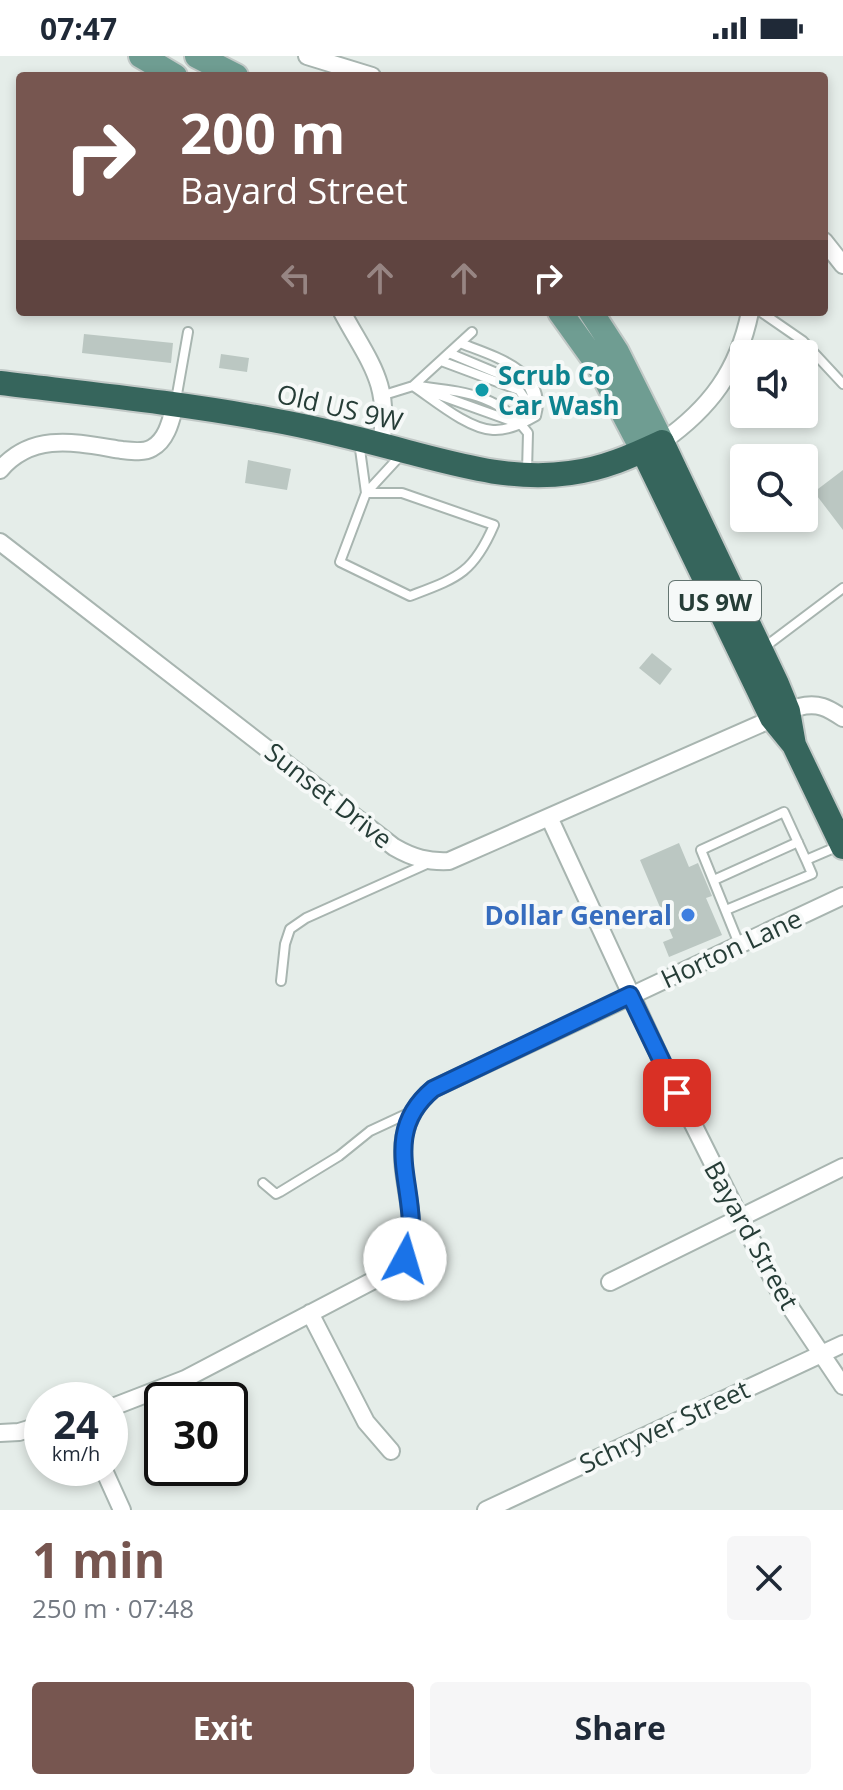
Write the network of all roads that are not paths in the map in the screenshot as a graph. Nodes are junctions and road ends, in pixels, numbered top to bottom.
1 (141, 56) edge
2 (197, 56) edge
3 (307, 56) edge
4 (168, 72) edge
5 (228, 72) edge
6 (359, 72) edge
7 (828, 246) edge
8 (843, 265) edge
9 (344, 316) edge
10 (563, 316) edge
11 (594, 316) edge
12 (749, 316) edge
13 (767, 316) edge
14 (188, 332) dead end
15 (472, 332) dead end
16 (460, 343) junction
17 (449, 353) junction
18 (441, 361) junction
19 (0, 383) edge
20 (843, 384) edge
21 (413, 386) junction
22 (384, 395) junction
23 (175, 405) junction
24 (521, 424) junction
25 (370, 443) junction
26 (652, 447) junction
27 (405, 451) junction
28 (0, 470) edge
29 (527, 475) junction
30 (366, 493) junction
31 (0, 542) edge
32 (843, 588) edge
33 (761, 649) junction
34 (780, 715) junction
35 (843, 718) edge
36 (549, 817) junction
37 (798, 842) junction
38 (842, 846) edge
39 (806, 860) junction
40 (432, 862) junction
41 (714, 880) junction
42 (843, 896) edge
43 (726, 910) junction
44 (739, 944) junction
45 (281, 981) dead end
46 (630, 995) junction
47 (414, 1110) junction
48 (843, 1167) edge
49 (263, 1183) dead end
50 (740, 1218) junction
51 (610, 1282) dead end
52 (310, 1313) junction
53 (843, 1344) edge
54 (821, 1354) junction
55 (843, 1386) edge
56 (128, 1401) edge
57 (24, 1430) edge
58 (0, 1433) edge
59 (391, 1451) dead end
60 (111, 1486) edge
61 (122, 1510) edge
62 (486, 1510) edge

1 - 4 main road
2 - 5 main road
3 - 6 street
7 - 8 street
9 - 22 street
10 - 26 main road, US 9W
11 - 26 main road, US 9W
12 - 26 street
13 - 20 lane
14 - 23 lane
15 - 16 lane
16 - 17 lane
16 - 24 lane
17 - 18 lane
17 - 24 lane
18 - 21 lane
18 - 24 lane
19 - 23 highway, Old US 9W
21 - 22 lane
21 - 24 lane
21 - 24 lane
22 - 25 street
23 - 25 highway, Old US 9W
23 - 28 street
24 - 29 lane
25 - 27 highway, Old US 9W
25 - 30 lane
26 - 29 highway, Old US 9W
26 - 33 highway, US 9W
26 - 34 highway, US 9W
27 - 29 highway, Old US 9W
27 - 30 lane
30 - 30 lane
31 - 40 street, Sunset Drive
32 - 33 lane
33 - 34 highway, US 9W
34 - 35 street
34 - 36 street
34 - 38 highway, US 9W
36 - 40 street
36 - 46 street, Bayard Street
37 - 39 lane
37 - 41 lane
37 - 41 lane
38 - 39 lane
39 - 43 lane
40 - 45 lane
41 - 43 lane
42 - 44 street, Horton Lane
43 - 44 lane
44 - 46 street, Horton Lane
46 - 47 street, Horton Lane
46 - 50 street, Bayard Street
47 - 49 lane
47 - 52 street
48 - 50 street
50 - 51 street
50 - 54 street, Bayard Street
52 - 56 street
52 - 59 street
53 - 54 street, Schryver Street
54 - 55 street, Bayard Street
54 - 62 street, Schryver Street
57 - 58 street
60 - 61 street

